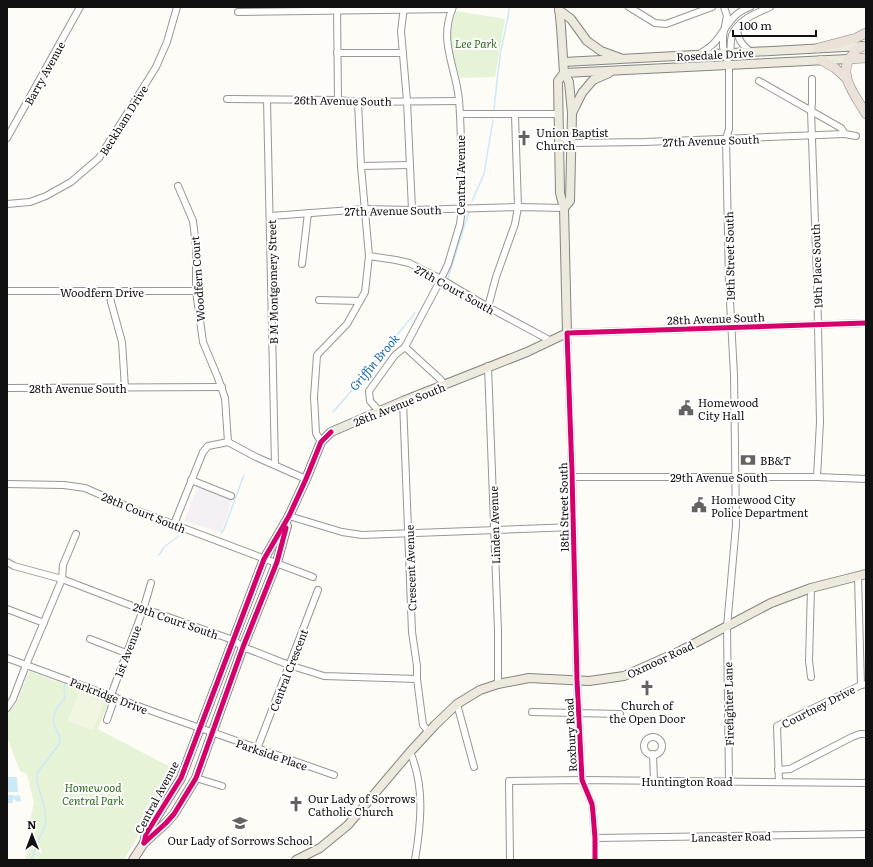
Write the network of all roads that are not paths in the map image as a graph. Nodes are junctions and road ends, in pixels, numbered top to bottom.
1 (80, 7) edge
2 (177, 7) edge
3 (629, 7) edge
4 (712, 7) edge
5 (724, 7) edge
6 (750, 7) edge
7 (770, 7) edge
8 (337, 8) edge
9 (404, 8) edge
10 (452, 8) edge
11 (559, 8) edge
12 (642, 10) edge
13 (238, 12) dead end
14 (725, 28) junction
15 (737, 29) junction
16 (866, 33) edge
17 (865, 46) edge
18 (818, 48) junction
19 (751, 52) junction
20 (337, 53) junction
21 (403, 53) junction
22 (728, 53) junction
23 (698, 55) junction
24 (866, 58) edge
25 (623, 59) junction
26 (848, 59) junction
27 (821, 60) junction
28 (564, 62) junction
29 (729, 65) junction
30 (614, 70) junction
31 (564, 73) junction
32 (846, 78) junction
33 (812, 79) dead end
34 (759, 81) dead end
35 (227, 99) dead end
36 (268, 100) junction
37 (338, 100) junction
38 (407, 101) junction
39 (459, 101) junction
40 (358, 102) junction
41 (811, 111) junction
42 (572, 113) junction
43 (460, 114) junction
44 (558, 114) junction
45 (866, 114) edge
46 (515, 115) junction
47 (558, 131) junction
48 (845, 134) junction
49 (812, 136) junction
50 (856, 136) dead end
51 (7, 138) edge
52 (726, 139) junction
53 (571, 143) junction
54 (410, 165) junction
55 (361, 166) junction
56 (178, 186) dead end
57 (7, 204) edge
58 (518, 207) junction
59 (462, 208) junction
60 (564, 208) junction
61 (365, 209) junction
62 (412, 210) junction
63 (308, 213) junction
64 (271, 216) junction
65 (369, 256) junction
66 (302, 264) dead end
67 (441, 279) junction
68 (7, 291) edge
69 (196, 291) junction
70 (110, 292) junction
71 (319, 300) dead end
72 (360, 301) junction
73 (488, 307) junction
74 (866, 323) edge
75 (818, 324) junction
76 (732, 327) junction
77 (567, 333) junction
78 (551, 341) junction
79 (405, 347) junction
80 (488, 366) junction
81 (445, 385) junction
82 (222, 387) junction
83 (7, 388) edge
84 (125, 388) junction
85 (403, 401) junction
86 (379, 412) junction
87 (331, 432) joint
88 (228, 442) junction
89 (321, 442) junction
90 (275, 465) junction
91 (572, 477) junction
92 (734, 477) junction
93 (817, 477) junction
94 (306, 479) junction
95 (866, 479) edge
96 (191, 480) junction
97 (7, 484) edge
98 (231, 496) dead end
99 (289, 516) junction
100 (174, 524) junction
101 (573, 527) junction
102 (495, 530) junction
103 (409, 532) junction
104 (76, 534) dead end
105 (264, 559) junction
106 (7, 562) edge
107 (277, 563) junction
108 (862, 575) edge
109 (313, 577) dead end
110 (62, 579) junction
111 (151, 583) dead end
112 (811, 588) junction
113 (318, 590) dead end
114 (7, 609) edge
115 (143, 610) junction
116 (44, 623) junction
117 (727, 627) junction
118 (90, 639) dead end
119 (233, 640) junction
120 (243, 647) junction
121 (126, 653) junction
122 (7, 658) edge
123 (26, 665) junction
124 (289, 665) junction
125 (811, 677) dead end
126 (417, 679) junction
127 (577, 680) junction
128 (498, 684) junction
129 (864, 684) edge
130 (113, 696) junction
131 (457, 704) junction
132 (7, 708) edge
133 (532, 712) dead end
134 (578, 713) junction
135 (620, 714) dead end
136 (107, 720) dead end
137 (200, 728) junction
138 (429, 732) junction
139 (211, 733) junction
140 (866, 734) edge
141 (257, 749) junction
142 (410, 752) junction
143 (653, 754) dead end
144 (474, 767) dead end
145 (778, 770) junction
146 (334, 775) dead end
147 (196, 778) junction
148 (582, 780) junction
149 (654, 781) junction
150 (729, 782) junction
151 (779, 782) junction
152 (866, 783) edge
153 (222, 786) dead end
154 (866, 834) edge
155 (596, 838) junction
156 (144, 843) junction
157 (136, 858) edge
158 (296, 860) edge
159 (415, 860) edge
160 (510, 860) edge
161 (595, 860) edge

1 - 51 street, Barry Avenue
2 - 57 street, Beckham Drive
3 - 12 street
4 - 12 street
5 - 14 street
6 - 14 street
7 - 15 street
8 - 9 street
8 - 13 street
8 - 20 street
9 - 10 street
9 - 21 street
10 - 39 street, Central Avenue
11 - 25 main road
11 - 28 main road, 18th Street South
14 - 22 street
14 - 23 street
15 - 19 street
15 - 22 street
16 - 18 highway
17 - 18 main road, Rosedale Drive
17 - 26 highway
18 - 19 main road, Rosedale Drive
19 - 22 main road, Rosedale Drive
20 - 21 street
20 - 37 street
21 - 38 street
22 - 23 main road, Rosedale Drive
22 - 29 street, 19th Street South
23 - 25 main road, Rosedale Drive
24 - 26 highway, Rosedale Drive
25 - 28 main road, Rosedale Drive
26 - 27 main road, Rosedale Drive
26 - 32 highway
27 - 29 main road, Rosedale Drive
27 - 32 highway
28 - 31 main road, 18th Street South
29 - 30 main road, Rosedale Drive
29 - 52 street, 19th Street South
30 - 31 main road, Rosedale Drive
30 - 42 main road
31 - 42 main road
31 - 44 main road, 18th Street South
32 - 45 highway
33 - 41 street, 19th Place South
34 - 41 street
35 - 36 street, 26th Avenue South
36 - 37 street, 26th Avenue South
36 - 64 street, B M Montgomery Street
37 - 40 street, 26th Avenue South
38 - 39 street, 26th Avenue South
38 - 40 street, 26th Avenue South
38 - 54 street
39 - 43 street, Central Avenue
40 - 55 street
41 - 48 street
41 - 49 street, 19th Place South
42 - 53 main road
43 - 46 street
43 - 59 street, Central Avenue
44 - 46 street
44 - 47 main road, 18th Street South
46 - 58 street
47 - 53 street
47 - 60 main road, 18th Street South
48 - 49 street, 27th Avenue South
48 - 50 street, 27th Avenue South
49 - 52 street, 27th Avenue South
49 - 75 street, 19th Place South
52 - 53 street, 27th Avenue South
52 - 76 street, 19th Street South
53 - 60 main road
54 - 55 street
54 - 62 street
55 - 61 street
56 - 69 street, Woodfern Court
58 - 59 street, 27th Avenue South
58 - 60 street, 27th Avenue South
58 - 73 street
59 - 62 street, 27th Avenue South
59 - 67 street, Central Avenue
60 - 77 main road, 18th Street South
61 - 62 street, 27th Avenue South
61 - 63 street, 27th Avenue South
61 - 65 street
63 - 64 street, 27th Avenue South
63 - 66 street
64 - 90 street, B M Montgomery Street
65 - 67 street, 27th Court South
65 - 72 street
67 - 73 street, 27th Court South
67 - 79 street, Central Avenue
68 - 70 street, Woodfern Drive
69 - 70 street, Woodfern Drive
69 - 82 street, Woodfern Court
70 - 84 street
71 - 72 street
72 - 89 street
73 - 78 street, 27th Court South
74 - 75 street, 28th Avenue South
75 - 76 street, 28th Avenue South
75 - 93 street, 19th Place South
76 - 77 street, 28th Avenue South
76 - 92 street, 19th Street South
77 - 78 main road, 28th Avenue South
77 - 91 street, 18th Street South
78 - 80 main road, 28th Avenue South
79 - 81 street
79 - 86 street, Central Avenue
80 - 81 main road, 28th Avenue South
80 - 102 street, Linden Avenue
81 - 85 main road, 28th Avenue South
82 - 84 street, 28th Avenue South
82 - 88 street, Woodfern Court
83 - 84 street, 28th Avenue South
85 - 86 main road, 28th Avenue South
85 - 103 street, Crescent Avenue
86 - 87 main road, 28th Avenue South
87 - 89 main road, Central Avenue
88 - 90 street
88 - 96 street
89 - 94 main road, Central Avenue
90 - 94 street
91 - 92 street, 29th Avenue South
91 - 101 street, 18th Street South
92 - 93 street, 29th Avenue South
92 - 117 street, 19th Street South
93 - 95 street, 29th Avenue South
94 - 99 main road, Central Avenue
96 - 98 street
96 - 100 street
97 - 100 street, 28th Court South
99 - 103 street
99 - 105 main road, Central Avenue
99 - 107 main road, Central Avenue
100 - 105 street, 28th Court South
101 - 102 street
101 - 127 street, 18th Street South
102 - 103 street
102 - 128 street, Linden Avenue
103 - 126 street, Crescent Avenue
104 - 110 street
105 - 107 street, 28th Court South
105 - 119 main road, Central Avenue
106 - 110 street, 29th Court South
107 - 109 street, 28th Court South
107 - 120 main road, Central Avenue
108 - 112 main road, Oxmoor Road
108 - 129 street
110 - 115 street, 29th Court South
110 - 116 street
111 - 115 street, 1st Avenue
112 - 117 main road, Oxmoor Road
112 - 125 street
113 - 124 street, Central Crescent
114 - 116 street
115 - 119 street, 29th Court South
115 - 121 street, 1st Avenue
116 - 123 street
117 - 127 main road, Oxmoor Road
117 - 150 street, Firefighter Lane
118 - 121 street
119 - 120 street, 29th Court South
119 - 137 main road, Central Avenue
120 - 124 street, 29th Court South
120 - 139 main road, Central Avenue
121 - 130 street, 1st Avenue
122 - 123 street, Parkridge Drive
123 - 130 street, Parkridge Drive
123 - 132 street
124 - 126 street, 29th Court South
124 - 141 street, Central Crescent
126 - 138 street, Crescent Avenue
127 - 128 main road, Oxmoor Road
127 - 134 street, Roxbury Road
128 - 131 main road, Oxmoor Road
129 - 145 street, Courtney Drive
130 - 136 street, 1st Avenue
130 - 137 street, Parkridge Drive
131 - 138 main road, Oxmoor Road
131 - 144 street
133 - 134 street
134 - 135 street
134 - 148 street, Roxbury Road
137 - 139 street, Parkridge Drive
137 - 156 main road, Central Avenue
138 - 142 main road, Oxmoor Road
139 - 141 street, Parkside Place
139 - 147 main road, Central Avenue
140 - 145 street
141 - 146 street, Parkside Place
142 - 158 main road, Oxmoor Road
142 - 159 street
143 - 149 street
145 - 151 street, Courtney Drive
147 - 153 street
147 - 156 main road, Central Avenue
148 - 149 street, Huntington Road
148 - 155 street, Roxbury Road
148 - 160 street, Huntington Road
149 - 150 street, Huntington Road
150 - 151 street, Huntington Road
151 - 152 street, Huntington Road
154 - 155 street, Lancaster Road
155 - 161 street, Roxbury Road
156 - 157 main road, Central Avenue

